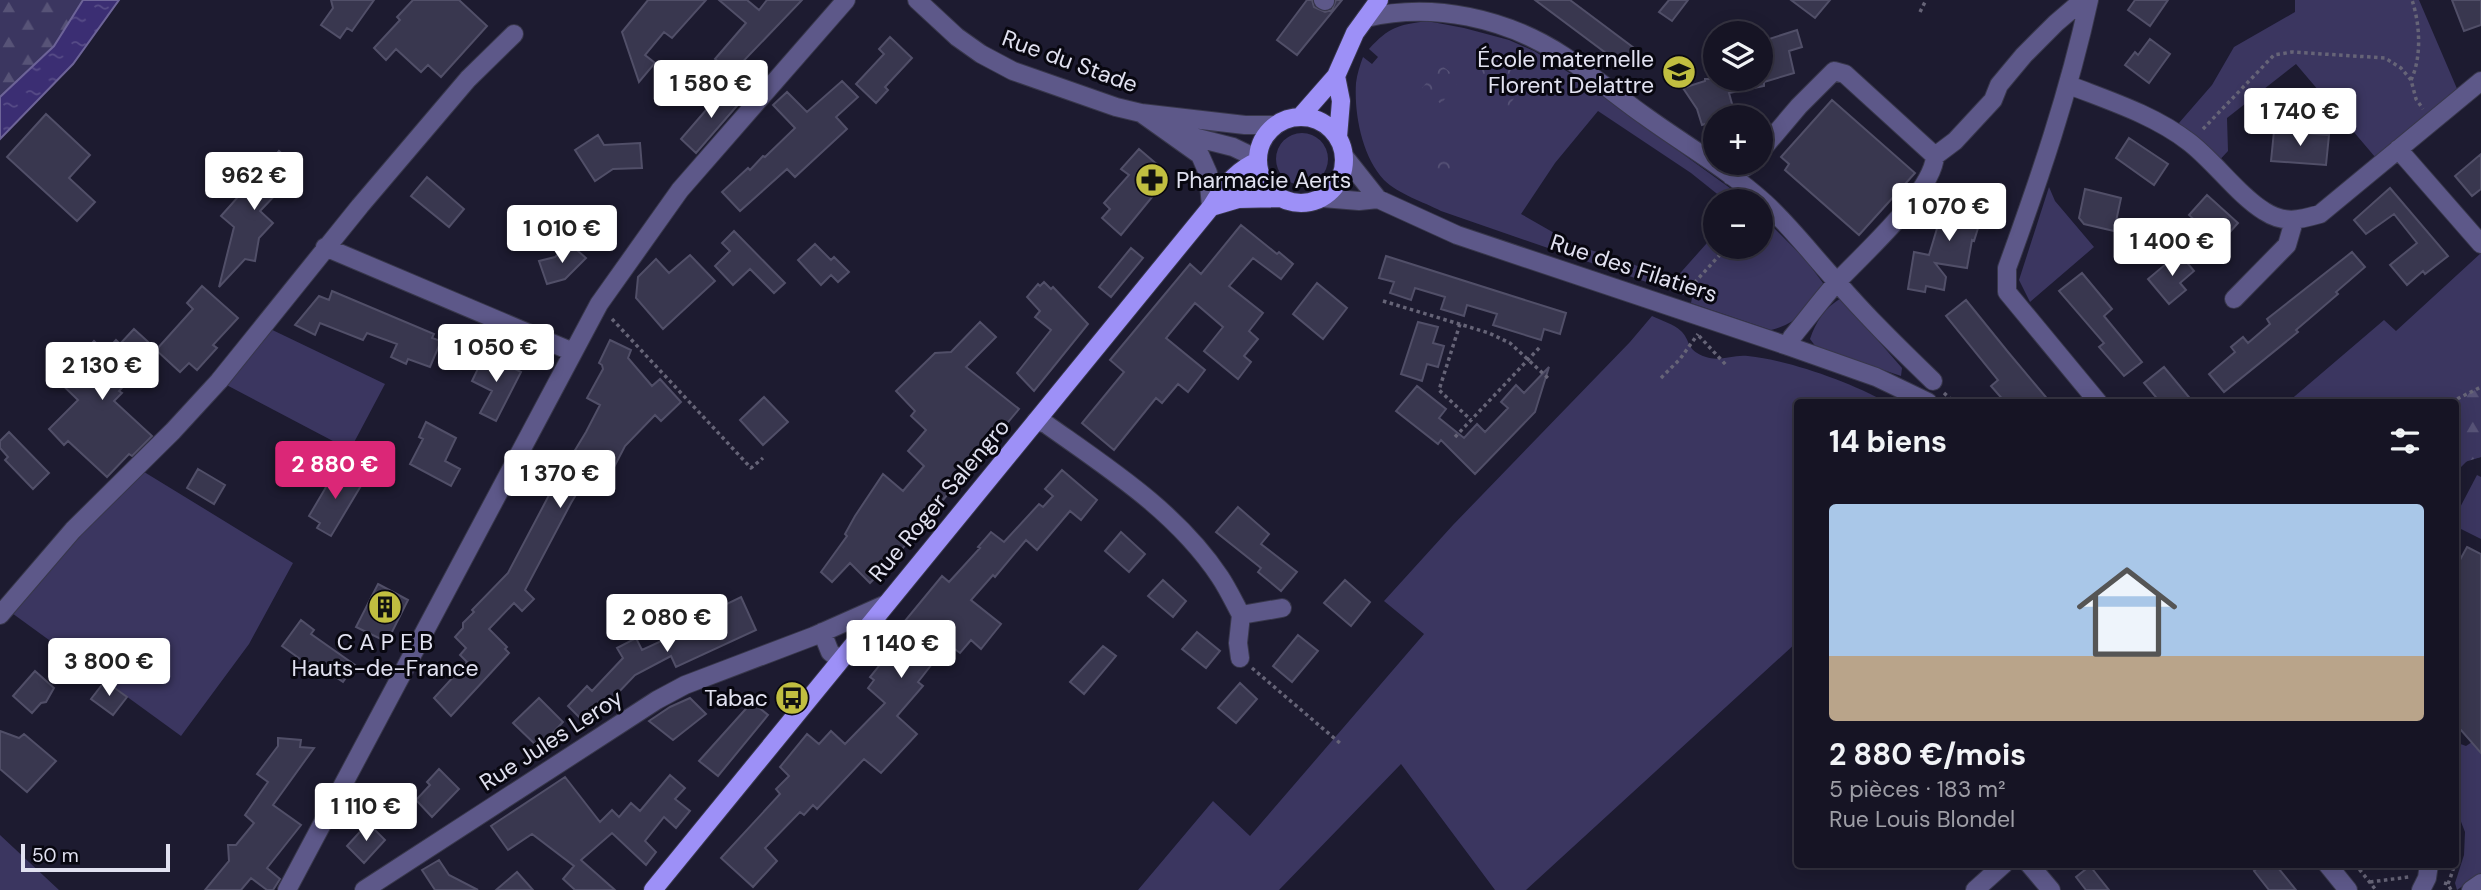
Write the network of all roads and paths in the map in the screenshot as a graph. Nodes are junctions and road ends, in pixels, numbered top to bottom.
1 (846, 0) edge
2 (917, 0) edge
3 (1379, 0) edge
4 (1926, 0) edge
5 (2083, 0) edge
6 (2089, 0) edge
7 (2412, 0) edge
8 (1434, 5) edge
9 (1920, 12) dead end
10 (1366, 18) junction
11 (514, 34) dead end
12 (1336, 76) junction
13 (2411, 80) junction
14 (2481, 81) edge
15 (2069, 85) junction
16 (1141, 113) junction
17 (1300, 117) junction
18 (2432, 122) junction
19 (1275, 125) junction
20 (1163, 130) junction
21 (1773, 137) edge
22 (1338, 138) junction
23 (2189, 142) junction
24 (2398, 149) junction
25 (1344, 156) junction
26 (1935, 156) junction
27 (1258, 160) junction
28 (1731, 176) joint
29 (1279, 198) junction
30 (1323, 198) junction
31 (1378, 199) junction
32 (1211, 206) junction
33 (2294, 221) junction
34 (2481, 244) edge
35 (325, 247) junction
36 (1716, 259) edge
37 (1837, 283) junction
38 (2234, 299) dead end
39 (1383, 301) dead end
40 (599, 304) junction
41 (1679, 308) junction
42 (1709, 318) junction
43 (1460, 323) junction
44 (1698, 335) junction
45 (1541, 346) dead end
46 (1788, 346) junction
47 (573, 352) junction
48 (1527, 360) junction
49 (1727, 366) dead end
50 (1661, 378) dead end
51 (1549, 379) dead end
52 (1933, 381) dead end
53 (2481, 387) edge
54 (1922, 399) edge
55 (2096, 399) edge
56 (2457, 399) edge
57 (1471, 420) junction
58 (1036, 421) junction
59 (1455, 437) dead end
60 (763, 458) dead end
61 (884, 605) junction
62 (1282, 608) dead end
63 (0, 615) edge
64 (1241, 615) junction
65 (822, 632) junction
66 (1240, 658) joint
67 (840, 660) junction
68 (1341, 744) dead end
69 (2000, 868) edge
70 (2032, 868) edge
71 (2330, 868) edge
72 (2358, 868) edge
73 (2428, 868) edge
74 (2455, 868) edge
75 (2481, 883) edge
76 (2448, 884) dead end
77 (286, 890) edge
78 (364, 890) edge
79 (653, 890) edge
80 (1975, 890) edge
81 (2051, 890) edge
82 (2348, 890) edge
83 (2376, 890) edge
84 (2421, 890) edge
85 (2471, 890) edge

1 - 40 street
2 - 16 street, Rue du Stade
3 - 10 main road
4 - 9 path
5 - 26 street
6 - 15 street
7 - 13 path
8 - 10 street
8 - 28 street
10 - 12 main road
11 - 35 street
12 - 17 main road
12 - 22 main road
13 - 18 path
13 - 23 path
14 - 18 street
15 - 23 street
15 - 55 street
16 - 19 street, Rue du Stade
16 - 20 street, Rue du Stade
17 - 19 main road
17 - 22 main road
18 - 24 street
19 - 27 main road
20 - 27 street, Rue du Stade
20 - 32 street, Rue du Stade
21 - 26 street
22 - 25 main road
23 - 33 street
24 - 33 street
24 - 34 street
25 - 30 main road
25 - 31 street
26 - 37 street
27 - 29 main road
27 - 32 main road, Rue Roger Salengro
28 - 37 street
29 - 30 main road
29 - 32 main road
30 - 31 street, Rue des Filatiers
31 - 41 street, Rue des Filatiers
32 - 58 main road, Rue Roger Salengro
33 - 38 street
35 - 47 street
35 - 63 street
36 - 41 path
37 - 46 street
37 - 52 street
39 - 43 path
40 - 47 street
40 - 60 path
41 - 42 street, Rue des Filatiers
42 - 44 path
42 - 46 street, Rue des Filatiers
43 - 48 path
43 - 57 path
44 - 49 path
44 - 50 path
45 - 48 path
46 - 54 street, Rue des Filatiers
47 - 77 street
48 - 51 path
48 - 57 path
53 - 56 path
57 - 59 path
58 - 61 main road, Rue Roger Salengro
58 - 64 street
61 - 65 street, Rue Jules Leroy
61 - 67 main road, Rue Roger Salengro
62 - 64 street
64 - 66 street
65 - 67 street
65 - 78 street, Rue Jules Leroy
66 - 68 path
67 - 79 main road, Rue Roger Salengro
69 - 80 street
70 - 81 street
71 - 82 street
72 - 83 path
73 - 84 street
74 - 76 path
75 - 85 street

